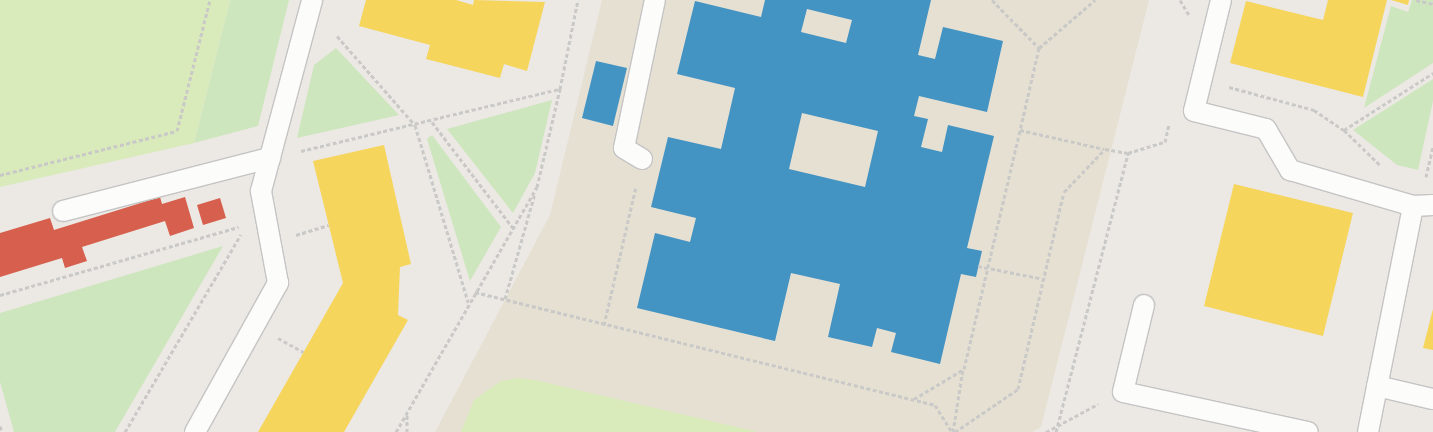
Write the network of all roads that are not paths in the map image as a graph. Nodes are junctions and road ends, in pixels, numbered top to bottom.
1 (312, 0) edge
2 (656, 0) edge
3 (1221, 0) edge
4 (270, 158) junction
5 (642, 159) road end
6 (1433, 205) edge
7 (1413, 206) junction
8 (63, 211) dead end
9 (1144, 305) dead end
10 (1377, 386) junction
11 (1433, 399) edge
12 (195, 432) edge
13 (1308, 432) edge
14 (1368, 432) edge

1 - 4 lane
2 - 5 lane
3 - 7 lane
4 - 8 lane
4 - 12 lane
6 - 7 lane
7 - 10 lane
9 - 13 lane
10 - 11 lane
10 - 14 lane

